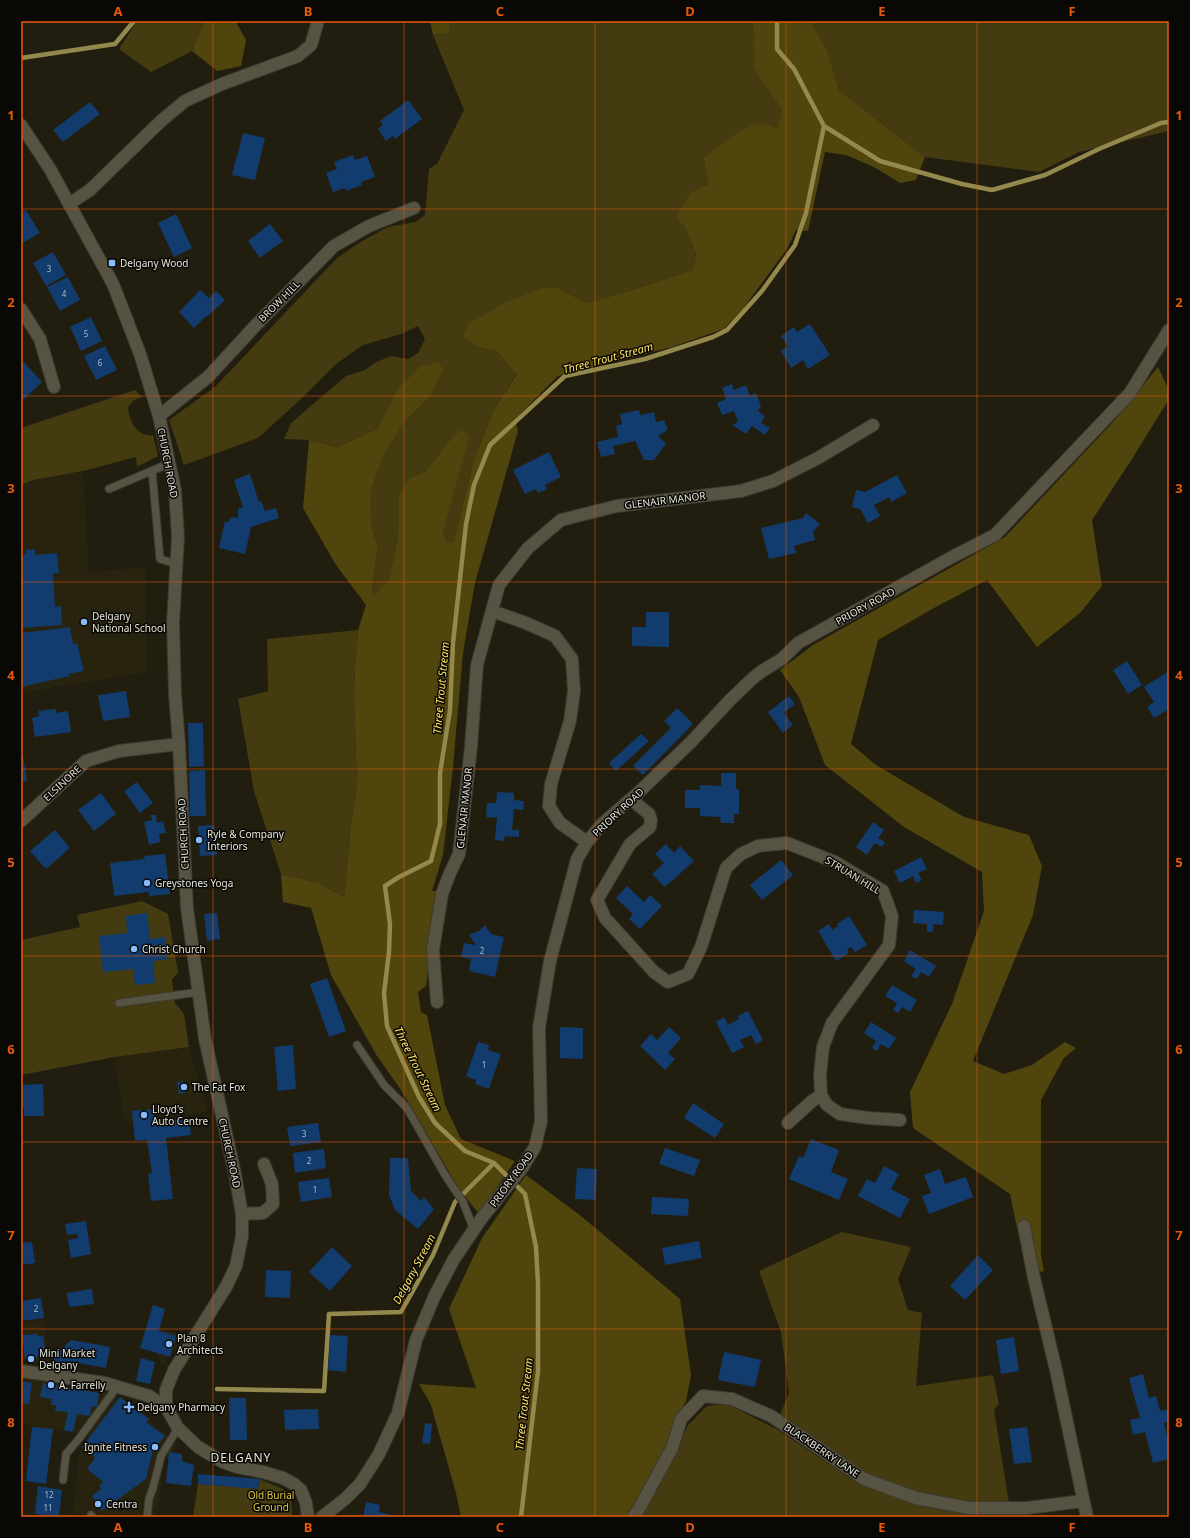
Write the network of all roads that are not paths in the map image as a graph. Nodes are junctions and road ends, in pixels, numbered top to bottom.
1 (318, 21) edge
2 (21, 125) edge
3 (26, 144) edge
4 (70, 204) junction
5 (414, 208) dead end
6 (21, 309) edge
7 (1168, 332) edge
8 (54, 387) dead end
9 (159, 416) junction
10 (873, 425) dead end
11 (170, 463) junction
12 (152, 471) junction
13 (109, 489) dead end
14 (176, 564) junction
15 (492, 611) junction
16 (179, 744) junction
17 (631, 799) junction
18 (21, 821) edge
19 (587, 842) junction
20 (199, 992) junction
21 (436, 1002) dead end
22 (119, 1003) dead end
23 (357, 1044) dead end
24 (821, 1095) junction
25 (900, 1120) dead end
26 (788, 1123) dead end
27 (264, 1164) dead end
28 (242, 1214) junction
29 (1024, 1226) dead end
30 (474, 1230) junction
31 (21, 1371) edge
32 (117, 1387) junction
33 (166, 1407) junction
34 (178, 1428) junction
35 (63, 1480) dead end
36 (1083, 1502) junction
37 (324, 1516) edge
38 (147, 1517) edge
39 (308, 1517) edge
40 (633, 1517) edge
41 (1087, 1517) edge

1 - 4 street
2 - 3 street, CHURCH ROAD
3 - 4 street, CHURCH ROAD
4 - 9 street, CHURCH ROAD
5 - 9 street, BROW HILL
6 - 8 street
7 - 17 street, PRIORY ROAD
9 - 11 street, CHURCH ROAD
10 - 15 street, GLENAIR MANOR
11 - 12 lane
11 - 14 street, CHURCH ROAD
12 - 13 lane
12 - 14 lane
14 - 16 street, CHURCH ROAD
15 - 19 street
15 - 21 street, GLENAIR MANOR
16 - 18 street, ELSINORE
16 - 20 street, CHURCH ROAD
17 - 19 street, PRIORY ROAD
17 - 24 street, STRUAN HILL
19 - 30 street, PRIORY ROAD
20 - 22 lane
20 - 28 street, CHURCH ROAD
23 - 30 lane
24 - 25 street
24 - 26 street
27 - 28 street
28 - 33 street, CHURCH ROAD
29 - 36 street
30 - 37 street, PRIORY ROAD
31 - 32 street
32 - 33 street
32 - 35 lane
33 - 34 street
34 - 38 lane
34 - 39 street
36 - 40 street, BLACKBERRY LANE
36 - 41 street

